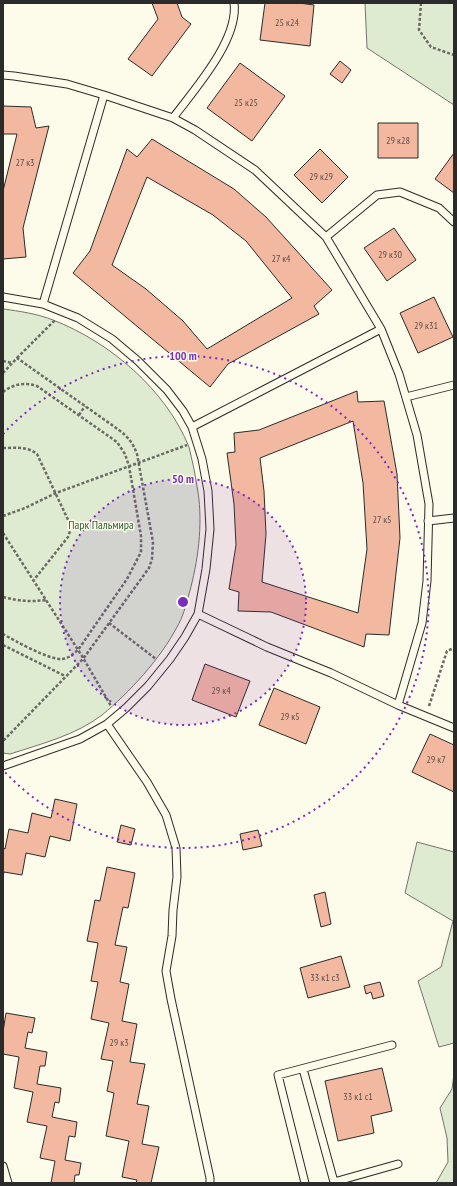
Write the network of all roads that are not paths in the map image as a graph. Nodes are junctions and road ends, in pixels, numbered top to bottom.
1 (234, 3) edge
2 (3, 75) edge
3 (104, 95) junction
4 (173, 118) junction
5 (454, 222) edge
6 (326, 237) junction
7 (3, 297) edge
8 (43, 304) junction
9 (381, 329) junction
10 (454, 385) edge
11 (406, 397) junction
12 (192, 427) junction
13 (454, 518) edge
14 (428, 521) junction
15 (198, 614) junction
16 (398, 705) junction
17 (107, 724) junction
18 (454, 728) edge
19 (3, 766) edge
20 (392, 1046) dead end
21 (303, 1069) junction
22 (398, 1164) dead end
23 (3, 1166) edge
24 (8, 1183) edge
25 (210, 1183) edge
26 (305, 1183) edge

1 - 4 lane
2 - 3 lane
3 - 4 lane
3 - 8 lane
4 - 6 lane
5 - 6 lane
6 - 9 lane
7 - 8 lane
8 - 12 lane
9 - 11 lane
9 - 12 lane
10 - 11 lane
11 - 14 lane
12 - 15 lane
13 - 14 lane
14 - 16 lane
15 - 16 lane
15 - 17 lane
16 - 18 lane
17 - 19 lane
17 - 25 lane
20 - 21 lane
21 - 22 lane
21 - 26 lane
23 - 24 lane

